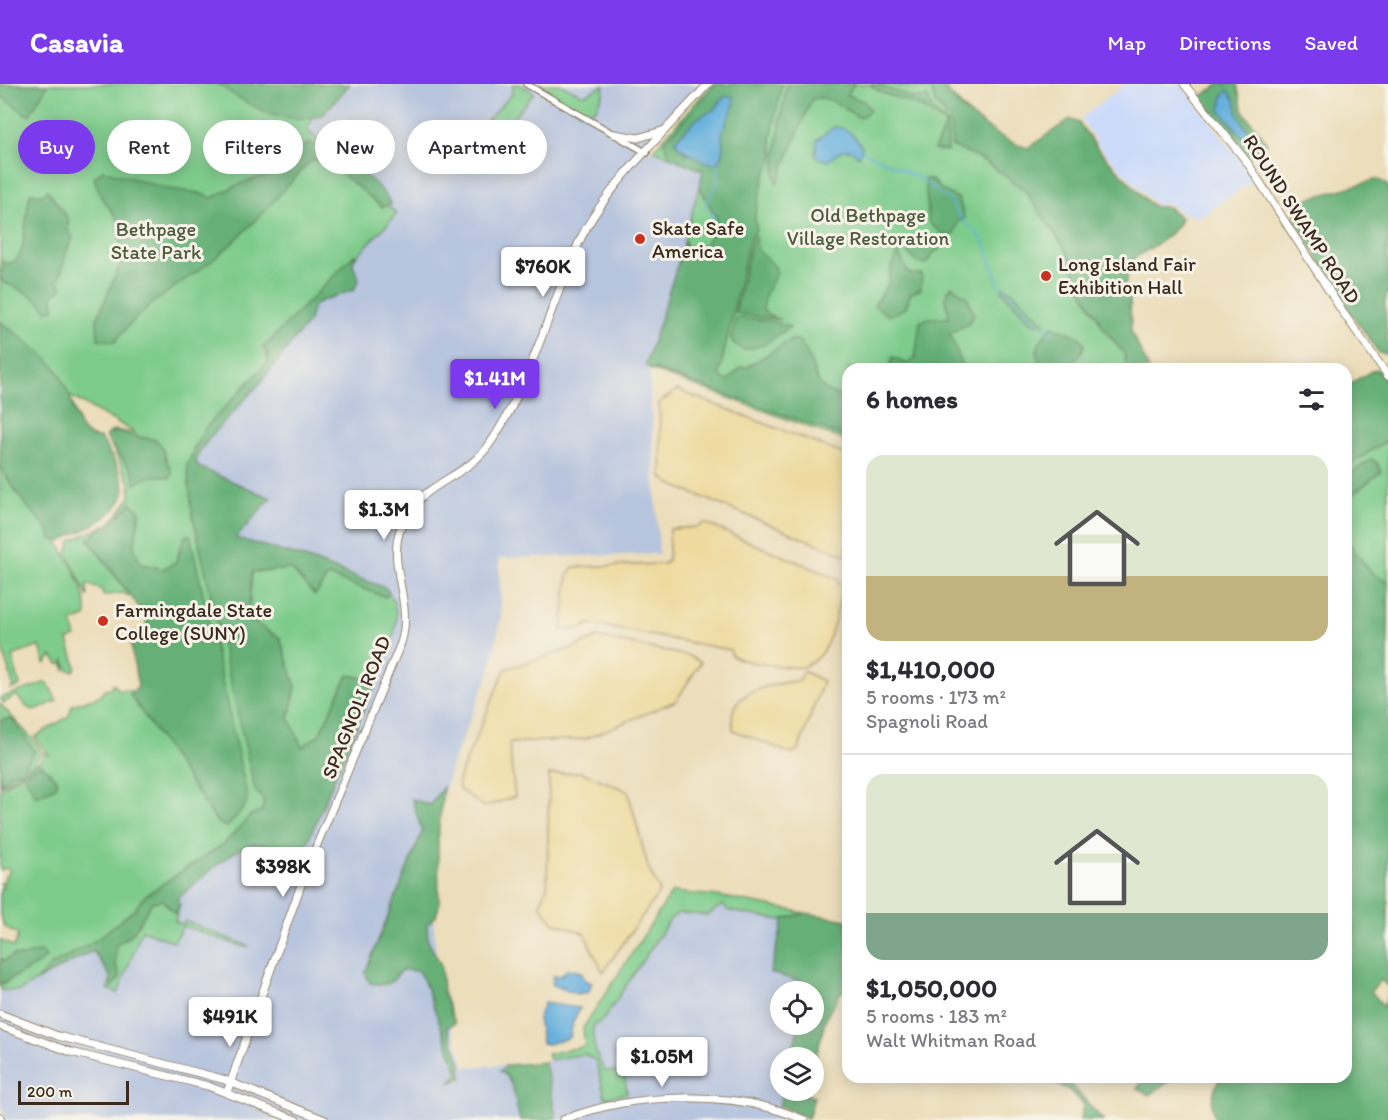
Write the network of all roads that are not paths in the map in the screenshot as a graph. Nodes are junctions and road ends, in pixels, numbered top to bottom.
1 (526, 84) edge
2 (708, 84) edge
3 (1184, 84) edge
4 (668, 129) junction
5 (614, 134) junction
6 (646, 153) junction
7 (1388, 376) edge
8 (0, 1014) edge
9 (0, 1026) edge
10 (230, 1082) junction
11 (226, 1092) junction
12 (296, 1120) edge
13 (325, 1120) edge
14 (563, 1120) edge
15 (804, 1120) edge

1 - 5 street
2 - 4 main road, SPAGNOLI ROAD
3 - 7 main road, ROUND SWAMP ROAD
4 - 5 main road
4 - 6 main road, SPAGNOLI ROAD
5 - 6 street
6 - 10 main road, SPAGNOLI ROAD
8 - 10 main road
9 - 11 main road
10 - 11 main road, SPAGNOLI ROAD
10 - 13 main road
11 - 12 main road
14 - 15 main road

